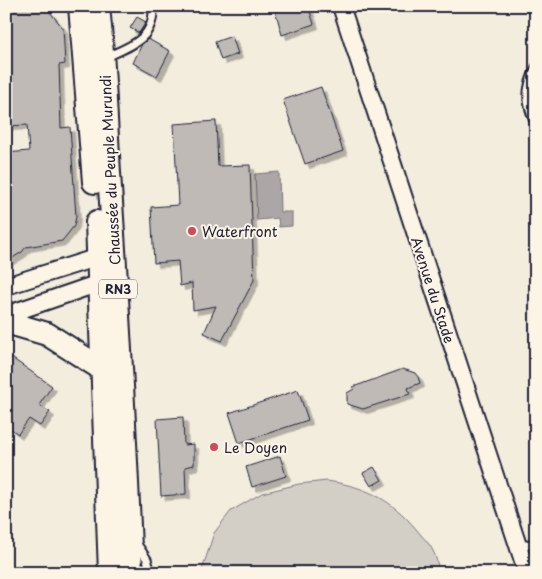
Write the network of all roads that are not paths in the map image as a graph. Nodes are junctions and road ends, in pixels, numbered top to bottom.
1 (80, 6) edge
2 (98, 6) edge
3 (153, 6) edge
4 (341, 6) edge
5 (103, 59) junction
6 (536, 68) edge
7 (536, 126) edge
8 (107, 255) junction
9 (108, 280) junction
10 (12, 284) edge
11 (26, 308) junction
12 (6, 315) edge
13 (6, 322) edge
14 (102, 369) junction
15 (129, 533) junction
16 (536, 542) edge
17 (517, 548) junction
18 (110, 573) edge
19 (131, 573) edge
20 (151, 573) edge
21 (527, 573) edge

1 - 8 highway, Chaussée du Peuple Murundi / RN3
2 - 5 highway, Chaussée du Peuple Murundi / RN3
3 - 5 lane
4 - 17 street, Avenue du Stade
5 - 8 highway, Chaussée du Peuple Murundi / RN3
6 - 7 lane
8 - 9 highway, Chaussée du Peuple Murundi / RN3
8 - 10 street
9 - 11 street
9 - 14 highway, Chaussée du Peuple Murundi / RN3
9 - 15 highway, Chaussée du Peuple Murundi / RN3
10 - 11 street
11 - 12 street
13 - 14 highway
14 - 18 highway, Chaussée du Peuple Murundi / RN3
15 - 19 highway, Chaussée du Peuple Murundi / RN3
15 - 20 lane
16 - 17 lane
17 - 21 street, Avenue du Stade

